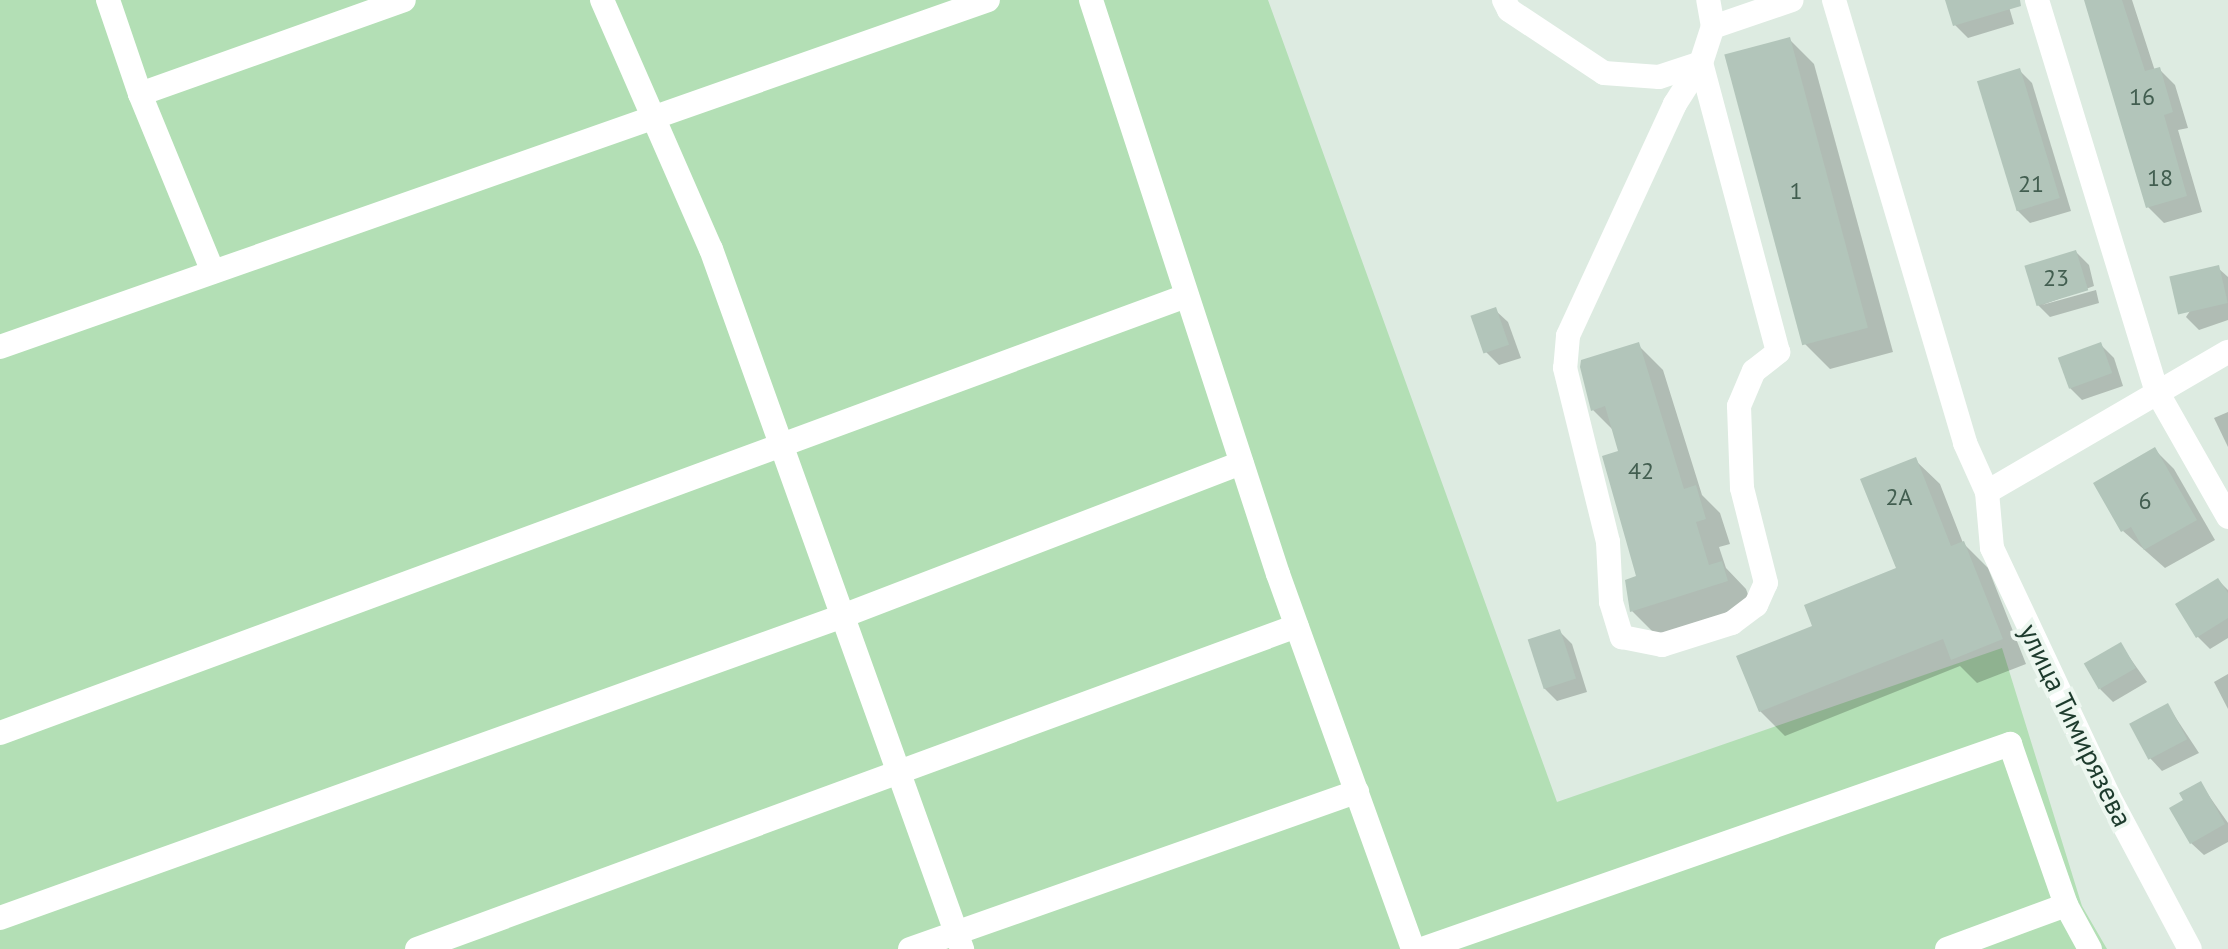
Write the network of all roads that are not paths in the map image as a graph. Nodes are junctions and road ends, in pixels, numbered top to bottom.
1 (108, 0) edge
2 (404, 0) edge
3 (602, 0) edge
4 (988, 0) edge
5 (1091, 0) edge
6 (1504, 0) edge
7 (1708, 0) edge
8 (1792, 0) edge
9 (1834, 0) edge
10 (2037, 0) edge
11 (360, 8) edge
12 (1713, 27) junction
13 (1701, 63) junction
14 (140, 94) junction
15 (653, 118) junction
16 (213, 272) junction
17 (1186, 296) junction
18 (1, 345) edge
19 (2228, 352) edge
20 (2156, 390) junction
21 (780, 445) junction
22 (1241, 463) junction
23 (1987, 492) junction
24 (2228, 517) edge
25 (840, 617) junction
26 (1297, 626) junction
27 (0, 733) edge
28 (897, 773) junction
29 (1357, 792) junction
30 (2066, 905) junction
31 (0, 918) edge
32 (959, 941) edge
33 (417, 949) edge
34 (910, 949) edge
35 (1413, 949) edge
36 (1422, 949) edge
37 (1947, 949) edge
38 (2090, 949) edge
39 (2190, 949) edge

1 - 14 street
2 - 11 street
3 - 15 street
4 - 15 street
5 - 17 street
6 - 13 street
7 - 12 street
8 - 12 street
9 - 23 street, улица Тимирязева
10 - 20 street
11 - 14 street
12 - 13 street
13 - 13 street
14 - 16 street
15 - 16 street
15 - 21 street
16 - 18 street
17 - 21 street
17 - 22 street
19 - 20 street
20 - 23 street
20 - 24 street
21 - 25 street
21 - 27 street
22 - 25 street
22 - 26 street
23 - 39 street, улица Тимирязева
25 - 28 street
25 - 31 street
26 - 28 street
26 - 29 street
28 - 32 street
28 - 33 street
29 - 32 street
29 - 35 street
30 - 36 street
30 - 37 street
30 - 38 street
32 - 34 street

